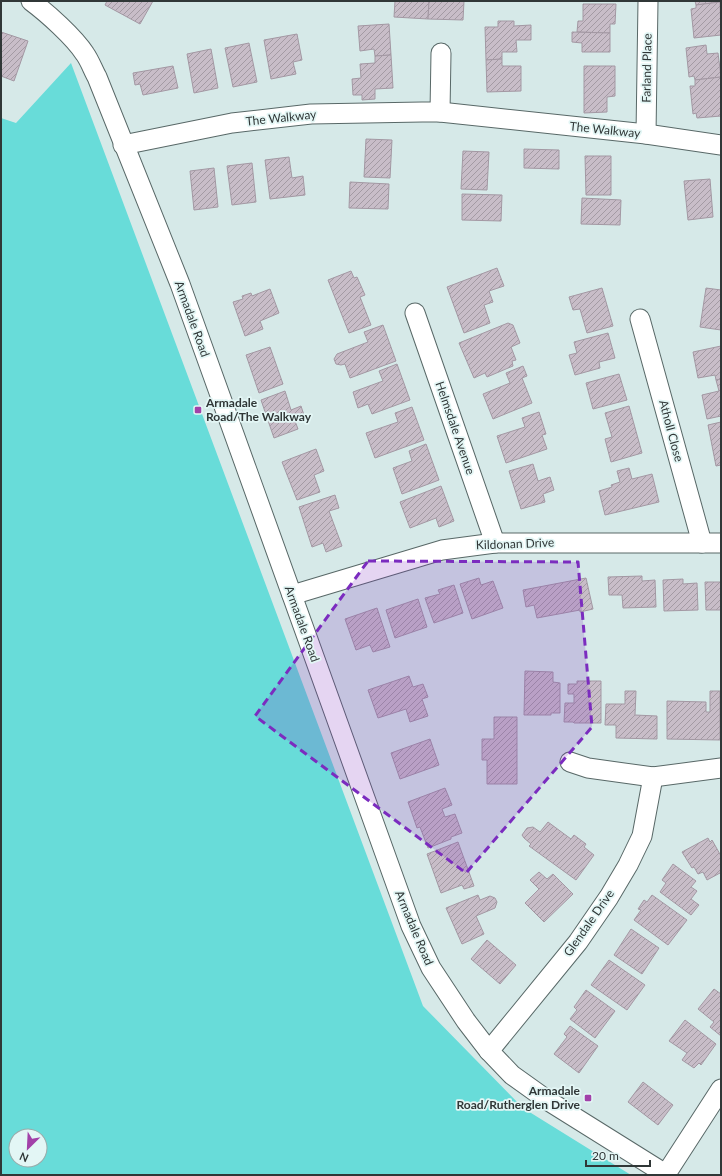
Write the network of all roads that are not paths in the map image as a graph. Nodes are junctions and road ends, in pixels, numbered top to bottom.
1 (31, 1) edge
2 (648, 1) edge
3 (441, 53) dead end
4 (440, 112) junction
5 (646, 134) junction
6 (123, 145) junction
7 (721, 145) edge
8 (415, 313) dead end
9 (640, 319) dead end
10 (495, 543) junction
11 (702, 543) junction
12 (721, 543) edge
13 (292, 595) junction
14 (570, 762) dead end
15 (721, 768) edge
16 (653, 777) junction
17 (489, 1051) junction
18 (721, 1089) edge
19 (666, 1175) edge

1 - 6 street, Armadale Road
2 - 5 street, Farland Place
3 - 4 street
4 - 5 street, The Walkway
4 - 6 street, The Walkway
5 - 7 street, The Walkway
6 - 13 street, Armadale Road
8 - 10 street, Helmsdale Avenue
9 - 11 street, Atholl Close
10 - 11 street, Kildonan Drive
10 - 13 street, Kildonan Drive
11 - 12 street, Kildonan Drive
13 - 17 street, Armadale Road
14 - 16 street
15 - 16 street
16 - 17 street, Glendale Drive
17 - 19 street, Armadale Road
18 - 19 street

